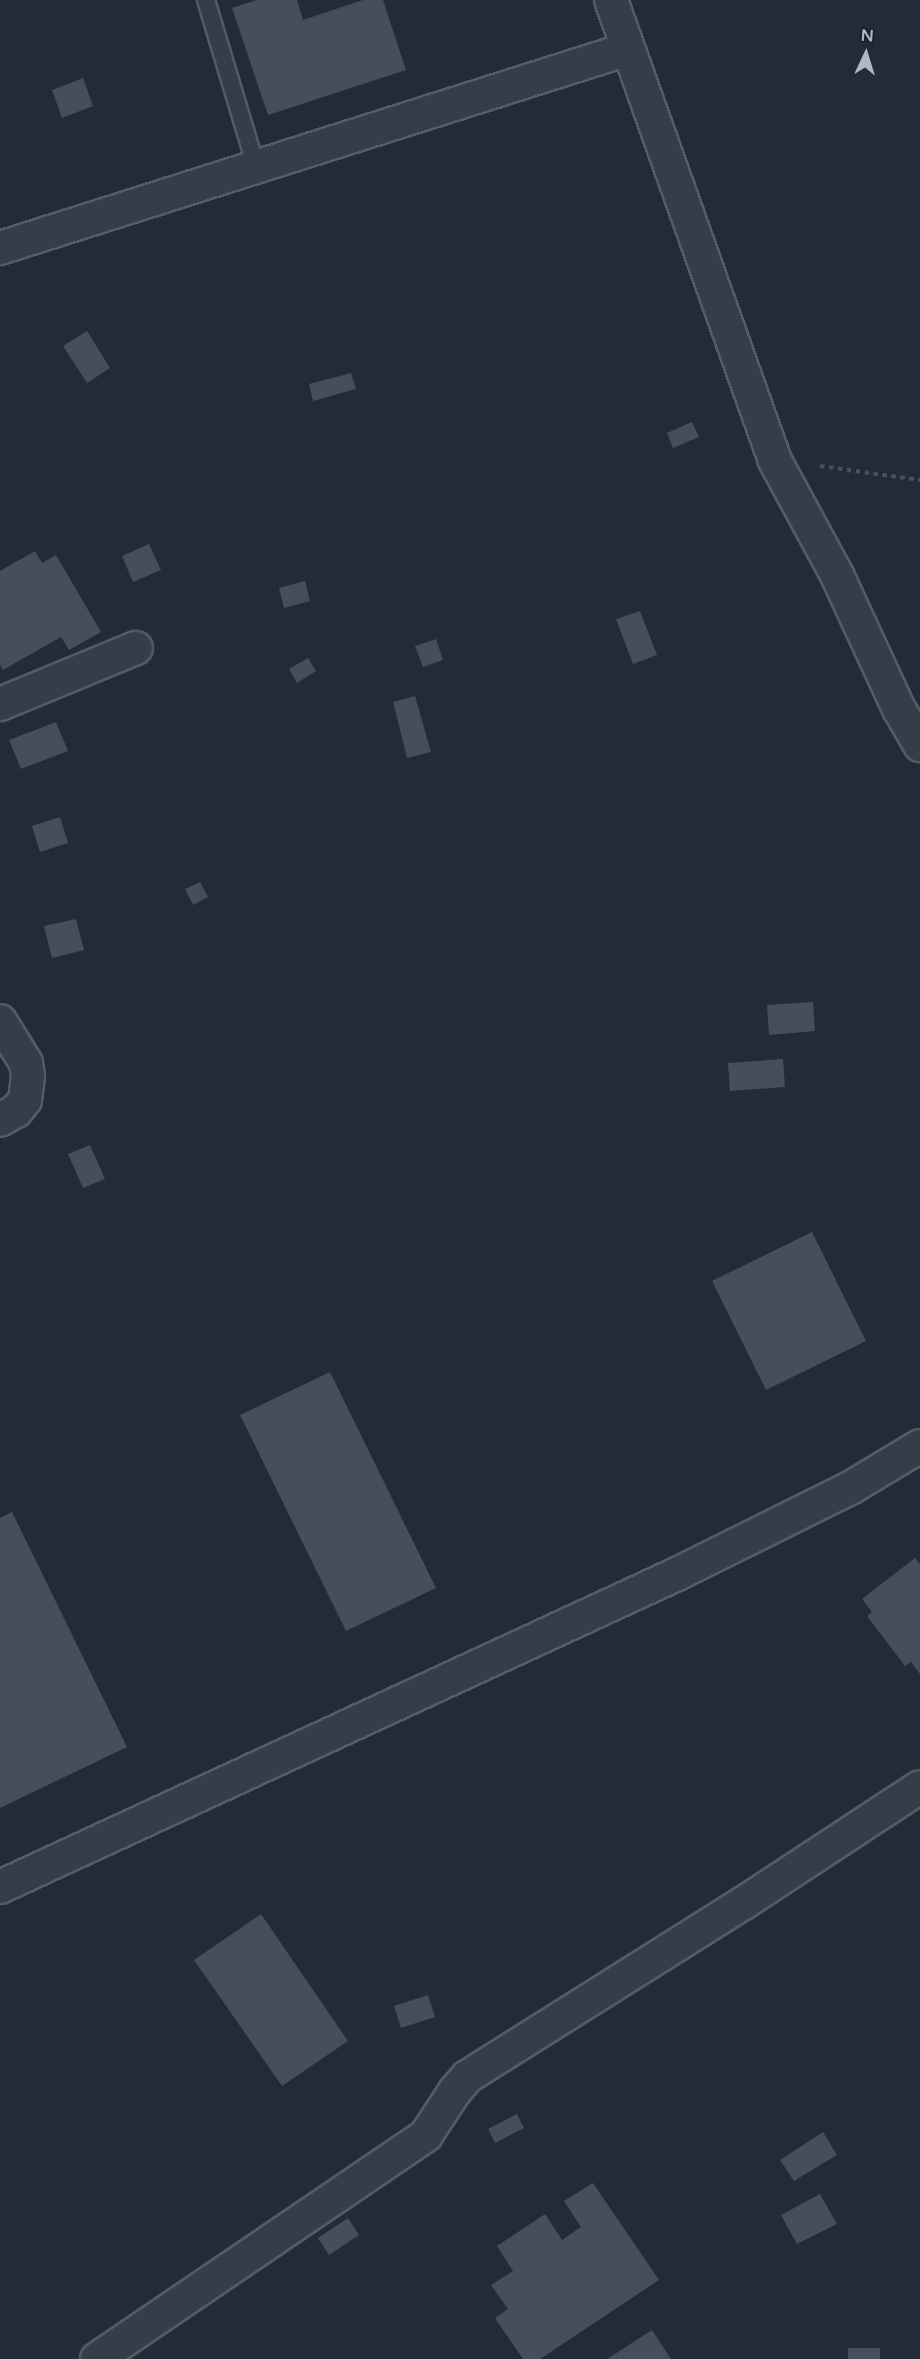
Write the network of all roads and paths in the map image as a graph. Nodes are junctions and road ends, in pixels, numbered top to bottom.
1 (206, 0) edge
2 (611, 0) edge
3 (628, 49) junction
4 (256, 167) junction
5 (0, 248) edge
6 (774, 459) junction
7 (920, 480) edge
8 (136, 648) dead end
9 (0, 704) edge
10 (920, 745) edge
11 (0, 1021) edge
12 (0, 1120) edge
13 (920, 1446) edge
14 (920, 1787) edge
15 (0, 1887) edge
16 (97, 2359) edge

1 - 4 lane
2 - 3 street
3 - 4 street
3 - 6 street
4 - 5 street
6 - 7 path
6 - 10 street
8 - 9 street
11 - 12 street
13 - 15 street
14 - 16 street

